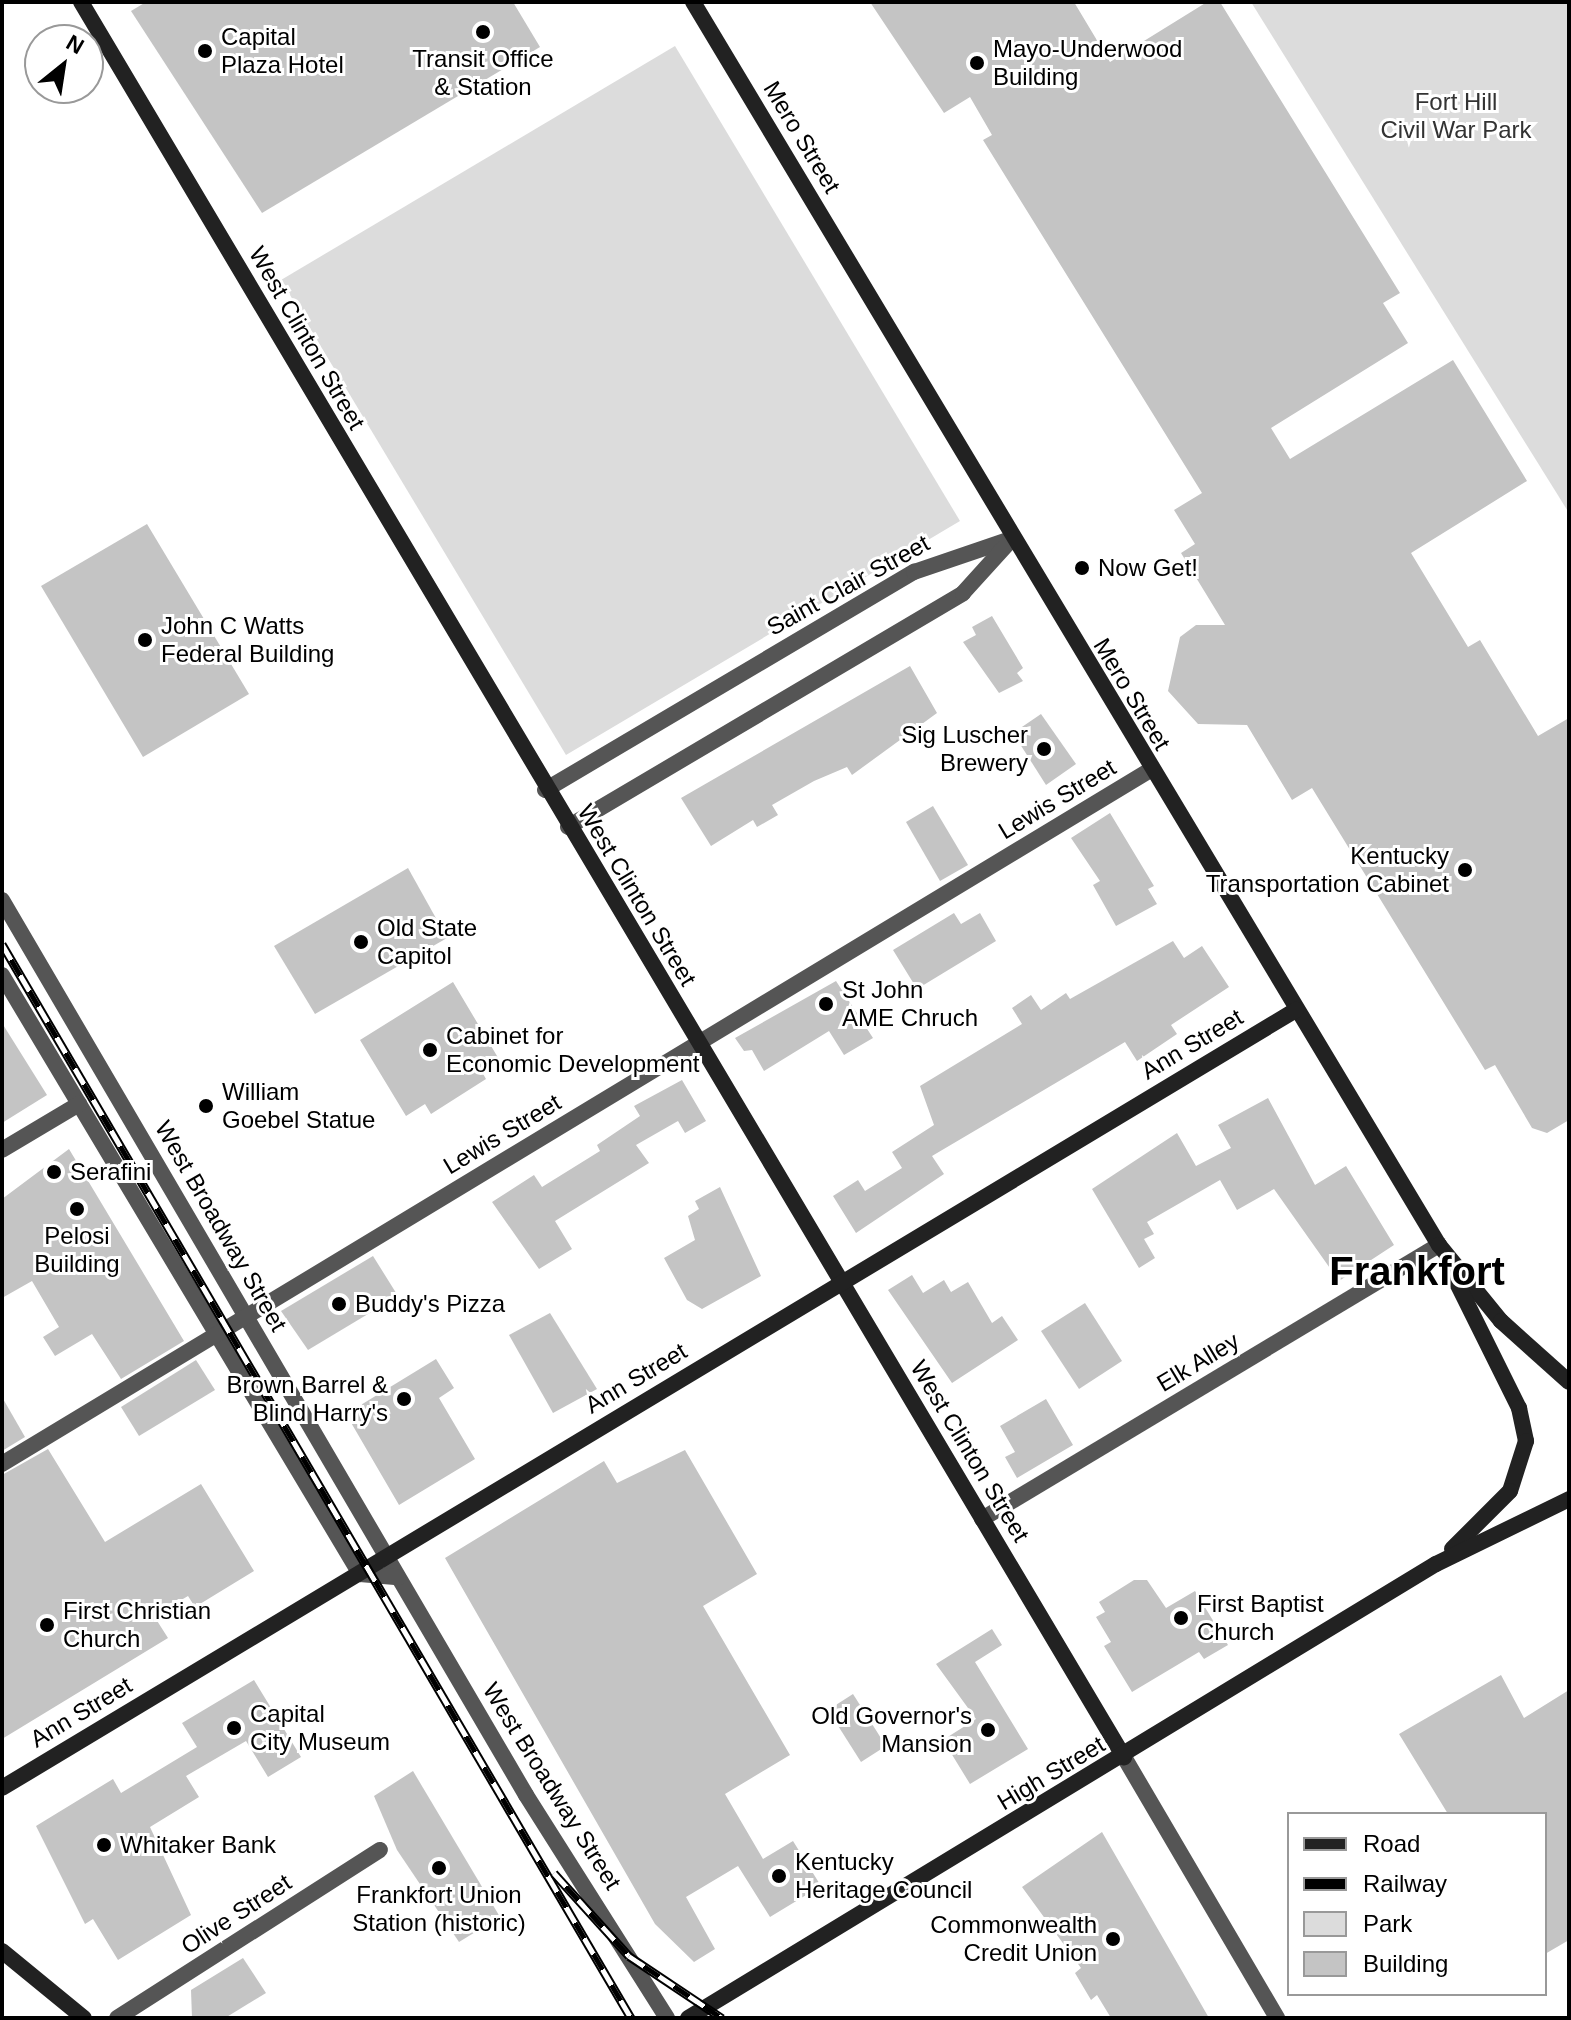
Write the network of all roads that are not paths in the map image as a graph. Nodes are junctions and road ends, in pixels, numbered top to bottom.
1 (81, 2) edge
2 (693, 2) edge
3 (1012, 539) junction
4 (1150, 770) junction
5 (545, 790) junction
6 (568, 827) junction
7 (2, 900) edge
8 (2, 975) edge
9 (1296, 1010) junction
10 (698, 1044) junction
11 (79, 1104) junction
12 (2, 1150) edge
13 (1439, 1245) junction
14 (840, 1282) junction
15 (246, 1316) junction
16 (217, 1334) junction
17 (1569, 1382) edge
18 (2, 1464) edge
19 (1569, 1499) edge
20 (982, 1519) junction
21 (387, 1557) junction
22 (1436, 1564) junction
23 (360, 1574) junction
24 (398, 1577) junction
25 (1124, 1757) junction
26 (2, 1788) edge
27 (380, 1850) dead end
28 (2, 1951) edge
29 (84, 2018) edge
30 (117, 2018) edge
31 (667, 2018) edge
32 (688, 2018) edge
33 (1277, 2018) edge

1 - 5 main road, West Clinton Street
2 - 3 main road, Mero Street
3 - 4 main road, Mero Street
3 - 5 street, Saint Clair Street
3 - 6 street
4 - 9 main road, Mero Street
4 - 10 street, Lewis Street
5 - 6 main road, West Clinton Street
6 - 10 main road, West Clinton Street
7 - 15 street, West Broadway Street
8 - 11 street
9 - 13 main road, Mero Street
9 - 14 main road, Ann Street
10 - 14 main road, West Clinton Street
10 - 15 street, Lewis Street
11 - 12 street
11 - 16 street
13 - 17 main road, Mero Street
13 - 20 street, Elk Alley
13 - 22 main road, High Street
14 - 20 main road, West Clinton Street
14 - 21 main road, Ann Street
15 - 16 street, Lewis Street
15 - 21 street, West Broadway Street
16 - 18 street, Lewis Street
16 - 23 street
19 - 22 main road, High Street
20 - 25 main road, West Clinton Street
21 - 23 main road, Ann Street
21 - 24 street, West Broadway Street
22 - 25 main road, High Street
23 - 24 street
23 - 26 main road, Ann Street
24 - 31 street, West Broadway Street
25 - 32 main road, High Street
25 - 33 street, West Clinton Street
27 - 30 street, Olive Street
28 - 29 main road

